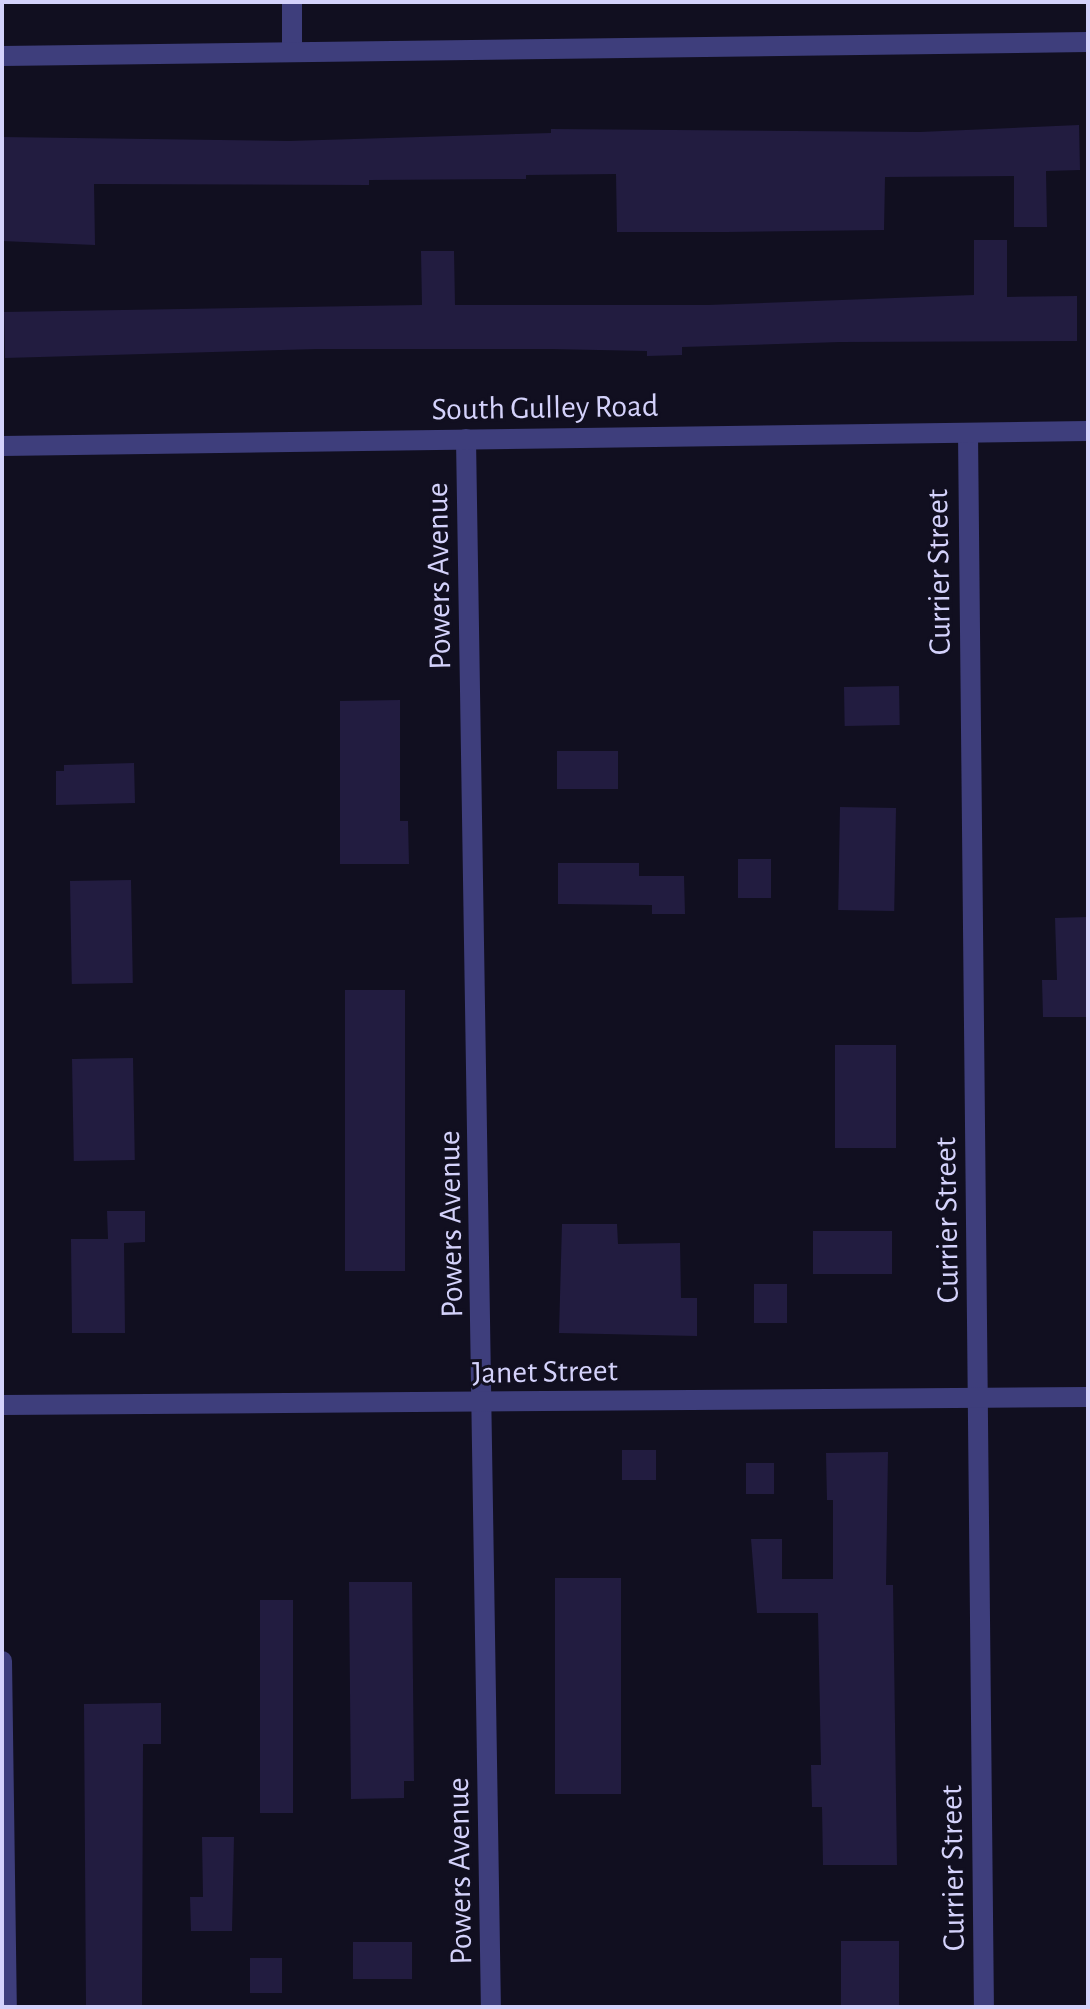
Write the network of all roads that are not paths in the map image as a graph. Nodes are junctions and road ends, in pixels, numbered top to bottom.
1 (292, 2) edge
2 (1088, 42) edge
3 (292, 52) junction
4 (2, 56) edge
5 (1088, 431) edge
6 (968, 433) junction
7 (466, 439) junction
8 (2, 446) edge
9 (1088, 1397) edge
10 (979, 1398) junction
11 (484, 1403) junction
12 (2, 1405) edge
13 (2, 1661) edge
14 (7, 2007) edge
15 (491, 2007) edge
16 (984, 2007) edge

1 - 3 street
2 - 3 street
3 - 4 street
5 - 6 street, South Gulley Road
6 - 7 street, South Gulley Road
6 - 10 street, Currier Street
7 - 8 street, South Gulley Road
7 - 11 street, Powers Avenue
9 - 10 street, Janet Street
10 - 11 street, Janet Street
10 - 16 street, Currier Street
11 - 12 street, Janet Street
11 - 15 street, Powers Avenue
13 - 14 street

